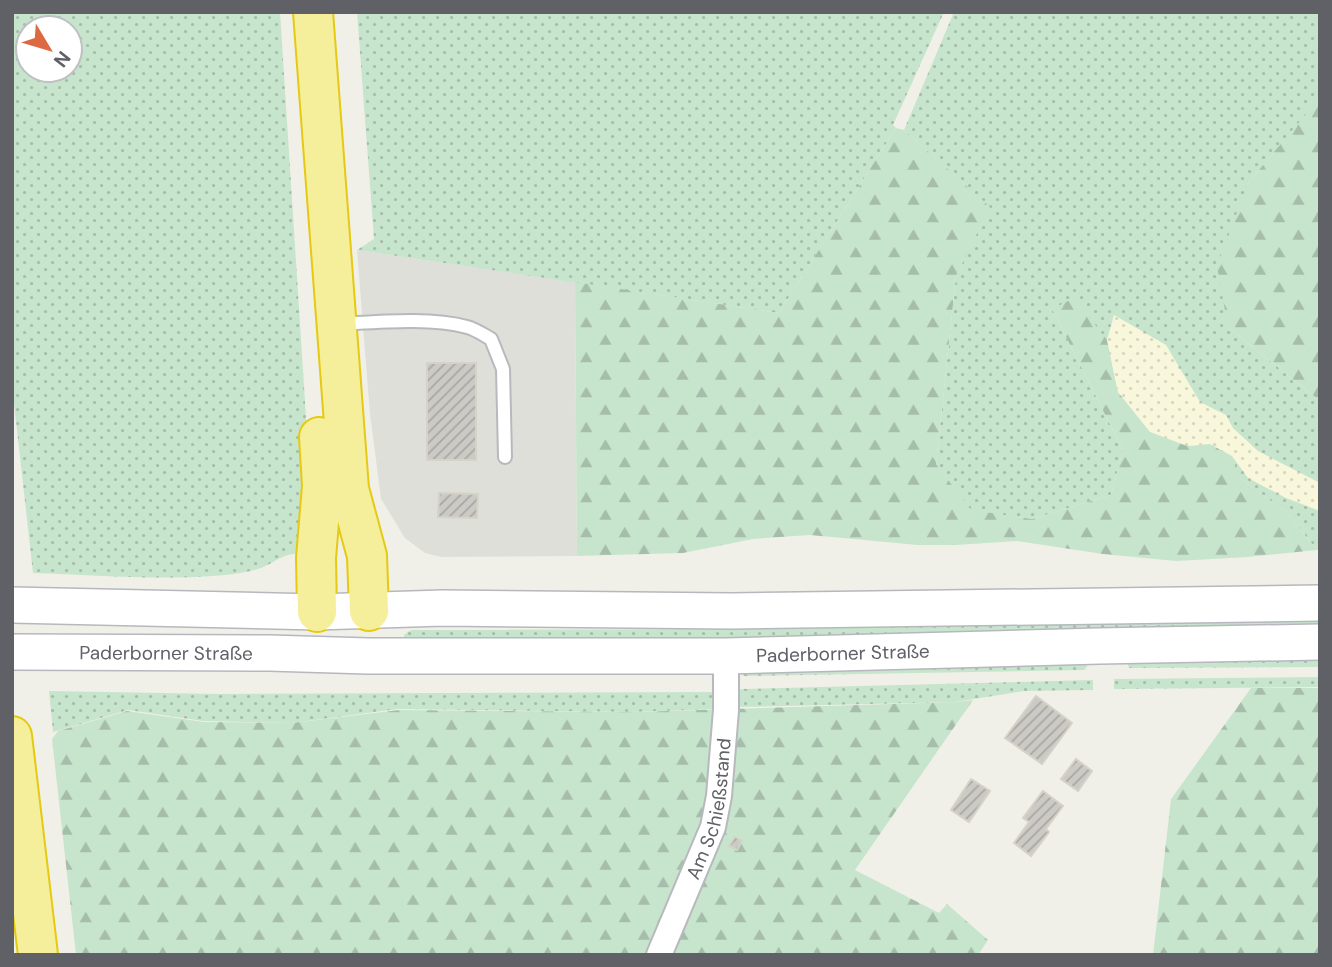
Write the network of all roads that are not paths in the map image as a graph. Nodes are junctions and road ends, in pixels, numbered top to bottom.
1 (293, 12) edge
2 (313, 12) edge
3 (336, 324) junction
4 (505, 457) dead end
5 (1320, 603) edge
6 (12, 605) edge
7 (369, 611) junction
8 (317, 612) junction
9 (1320, 642) edge
10 (12, 652) edge
11 (320, 656) junction
12 (368, 656) junction
13 (726, 656) junction
14 (12, 737) edge
15 (38, 955) edge
16 (659, 955) edge

1 - 8 highway
2 - 3 highway
3 - 4 lane
3 - 7 highway
5 - 7 main road, Paderborner Straße
6 - 8 main road, Paderborner Straße
7 - 8 main road, Paderborner Straße
7 - 12 main road
8 - 11 main road
9 - 13 main road, Paderborner Straße
10 - 11 main road, Paderborner Straße
11 - 12 main road, Paderborner Straße
12 - 13 main road, Paderborner Straße
13 - 16 street, Am Schießstand
14 - 15 highway

